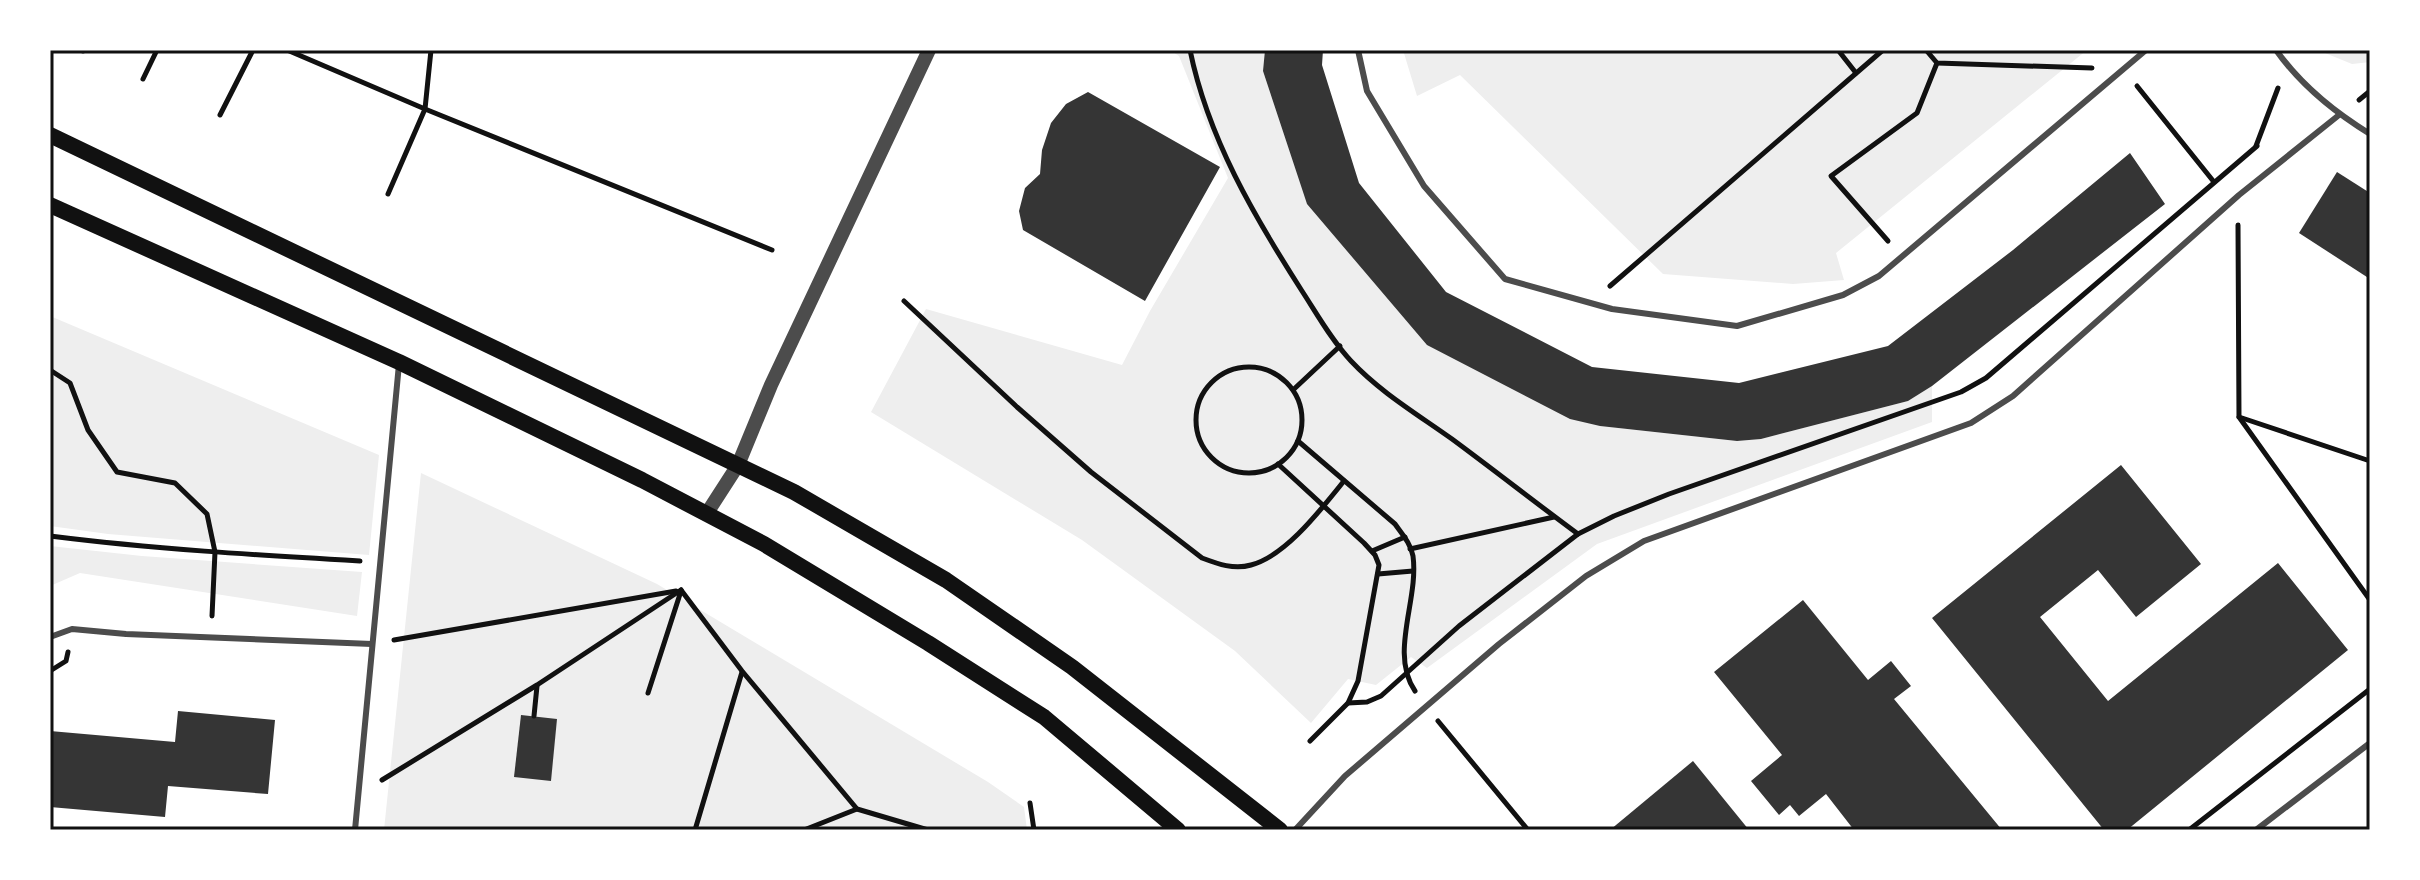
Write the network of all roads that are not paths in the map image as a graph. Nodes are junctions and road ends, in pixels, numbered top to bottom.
1 (929, 50) edge
2 (1358, 50) edge
3 (2146, 50) edge
4 (2276, 50) edge
5 (2339, 115) junction
6 (2370, 134) edge
7 (50, 135) edge
8 (50, 205) edge
9 (399, 362) junction
10 (738, 465) junction
11 (707, 513) junction
12 (50, 637) edge
13 (372, 644) junction
14 (2370, 743) edge
15 (355, 830) edge
16 (1178, 830) edge
17 (1280, 830) edge
18 (1295, 830) edge
19 (2256, 830) edge

1 - 10 street
2 - 3 lane
4 - 5 lane
5 - 6 lane
5 - 18 lane
7 - 10 main road
8 - 9 main road
9 - 11 main road
9 - 13 lane
10 - 11 street
10 - 17 main road
11 - 16 main road
12 - 13 lane
13 - 15 lane
14 - 19 lane

